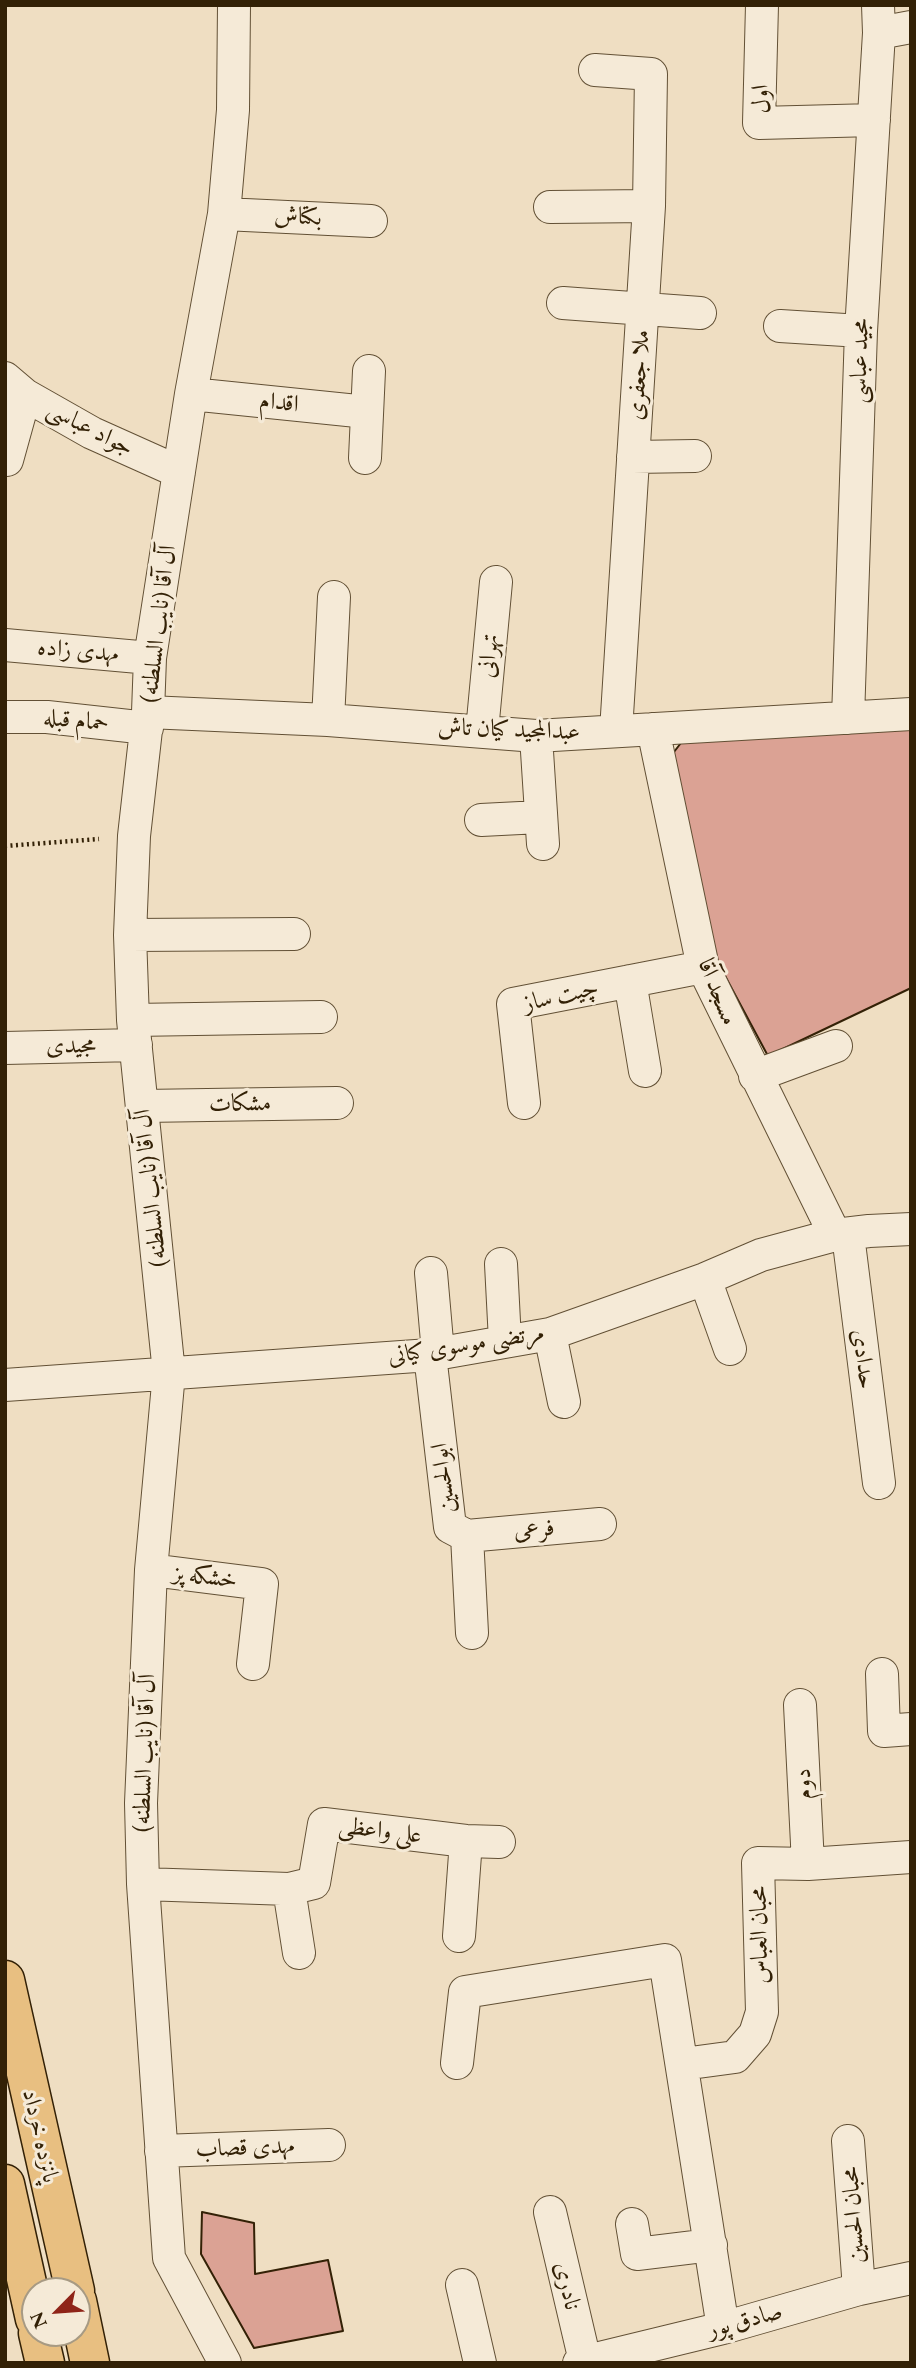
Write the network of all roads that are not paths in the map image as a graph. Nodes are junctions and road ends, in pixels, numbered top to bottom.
1 (234, 5) edge
2 (762, 5) edge
3 (879, 19) edge
4 (911, 27) edge
5 (595, 70) dead end
6 (874, 120) junction
7 (649, 206) junction
8 (550, 207) dead end
9 (224, 214) junction
10 (372, 221) dead end
11 (563, 303) dead end
12 (643, 309) junction
13 (700, 313) dead end
14 (780, 326) dead end
15 (861, 331) junction
16 (369, 371) dead end
17 (15, 386) edge
18 (191, 394) junction
19 (367, 412) junction
20 (695, 456) dead end
21 (633, 457) junction
22 (365, 458) dead end
23 (6, 460) edge
24 (180, 472) junction
25 (496, 582) dead end
26 (334, 597) dead end
27 (5, 645) edge
28 (150, 657) junction
29 (911, 714) edge
30 (5, 717) edge
31 (848, 718) junction
32 (147, 720) junction
33 (328, 720) junction
34 (653, 729) junction
35 (482, 731) junction
36 (615, 731) junction
37 (536, 736) junction
38 (481, 820) dead end
39 (294, 934) dead end
40 (130, 935) junction
41 (703, 967) junction
42 (630, 981) junction
43 (321, 1017) dead end
44 (134, 1032) junction
45 (835, 1046) dead end
46 (5, 1048) edge
47 (645, 1070) dead end
48 (755, 1076) junction
49 (337, 1102) dead end
50 (524, 1103) dead end
51 (143, 1106) junction
52 (911, 1229) edge
53 (841, 1235) junction
54 (501, 1264) dead end
55 (431, 1273) dead end
56 (705, 1279) junction
57 (550, 1334) junction
58 (505, 1341) junction
59 (730, 1349) dead end
60 (434, 1354) junction
61 (169, 1373) junction
62 (5, 1385) edge
63 (564, 1402) dead end
64 (879, 1483) dead end
65 (600, 1524) dead end
66 (467, 1536) junction
67 (151, 1570) junction
68 (472, 1633) dead end
69 (253, 1664) dead end
70 (882, 1674) dead end
71 (800, 1705) dead end
72 (911, 1729) edge
73 (466, 1841) junction
74 (499, 1842) dead end
75 (911, 1857) edge
76 (808, 1864) junction
77 (143, 1884) junction
78 (289, 1889) junction
79 (458, 1936) dead end
80 (299, 1953) dead end
81 (6, 1993) edge
82 (457, 2063) dead end
83 (682, 2064) junction
84 (848, 2141) dead end
85 (329, 2145) dead end
86 (161, 2151) junction
87 (5, 2183) edge
88 (550, 2211) dead end
89 (632, 2224) dead end
90 (710, 2245) junction
91 (26, 2277) edge
92 (72, 2277) edge
93 (911, 2278) edge
94 (462, 2285) dead end
95 (859, 2289) junction
96 (723, 2328) junction
97 (582, 2362) edge
98 (225, 2363) edge
99 (480, 2363) edge

1 - 9 street, آل آقا (نایب السلطنه)
2 - 6 street, اول
3 - 4 street
3 - 6 street, مجید عباسی
5 - 7 street, ملا جعفری
6 - 15 street, مجید عباسی
7 - 8 street
7 - 12 street, ملا جعفری
9 - 10 street, بکتاش
9 - 18 street, آل آقا (نایب السلطنه)
11 - 12 street
12 - 13 street
12 - 21 street, ملا جعفری
14 - 15 street
15 - 31 street, مجید عباسی
16 - 19 street
17 - 23 street
17 - 24 street, جواد عباسی
18 - 19 street, اقدام
18 - 24 street, آل آقا (نایب السلطنه)
19 - 22 street
20 - 21 street
21 - 36 street, ملا جعفری
24 - 28 street, آل آقا (نایب السلطنه)
25 - 35 street, تهرانی
26 - 33 street
27 - 28 street, مهدی زاده
28 - 32 street, آل آقا (نایب السلطنه)
29 - 31 street, عبدالمجید کیان تاش
30 - 32 street, حمام قبله
31 - 34 street, عبدالمجید کیان تاش
32 - 33 street, عبدالمجید کیان تاش
32 - 40 street, آل آقا (نایب السلطنه)
33 - 35 street, عبدالمجید کیان تاش
34 - 36 street, عبدالمجید کیان تاش
34 - 41 street, مسجد آقا
35 - 37 street, عبدالمجید کیان تاش
36 - 37 street, عبدالمجید کیان تاش
37 - 38 street
39 - 40 street
40 - 44 street, آل آقا (نایب السلطنه)
41 - 42 street, چیت ساز
41 - 48 street, مسجد آقا
42 - 47 street
42 - 50 street, چیت ساز
43 - 44 street, مجیدی
44 - 46 street, مجیدی
44 - 51 street, آل آقا (نایب السلطنه)
45 - 48 street
48 - 53 street, مسجد آقا
49 - 51 street, مشکات
51 - 61 street, آل آقا (نایب السلطنه)
52 - 53 street, مرتضی موسوی کیانی
53 - 56 street, مرتضی موسوی کیانی
53 - 64 street, حدادی
54 - 58 street
55 - 60 street
56 - 57 street, مرتضی موسوی کیانی
56 - 59 street
57 - 58 street, مرتضی موسوی کیانی
57 - 63 street
58 - 60 street, مرتضی موسوی کیانی
60 - 61 street, مرتضی موسوی کیانی
60 - 66 street, ابوالحسین
61 - 62 street, مرتضی موسوی کیانی
61 - 67 street, آل آقا (نایب السلطنه)
65 - 66 street, فرعی
66 - 68 street, ابوالحسین
67 - 69 street, خشکه پز
67 - 77 street, آل آقا (نایب السلطنه)
70 - 72 street
71 - 76 street, دوم
73 - 74 street, علی واعظی
73 - 78 street, علی واعظی
73 - 79 street
75 - 76 street, محبان العباس
76 - 83 street, محبان العباس
77 - 78 street
77 - 86 street, آل آقا (نایب السلطنه)
78 - 80 street
81 - 92 main road, پانزده خرداد
82 - 83 street
83 - 90 street
84 - 95 street, محبان الحسین
85 - 86 street, مهدی قصاب
86 - 98 street, آل آقا (نایب السلطنه)
87 - 91 main road, پانزده خرداد
88 - 97 street, نادری
89 - 90 street
90 - 96 street
93 - 95 street, صادق پور
94 - 99 street
95 - 96 street, صادق پور
96 - 97 street, صادق پور

